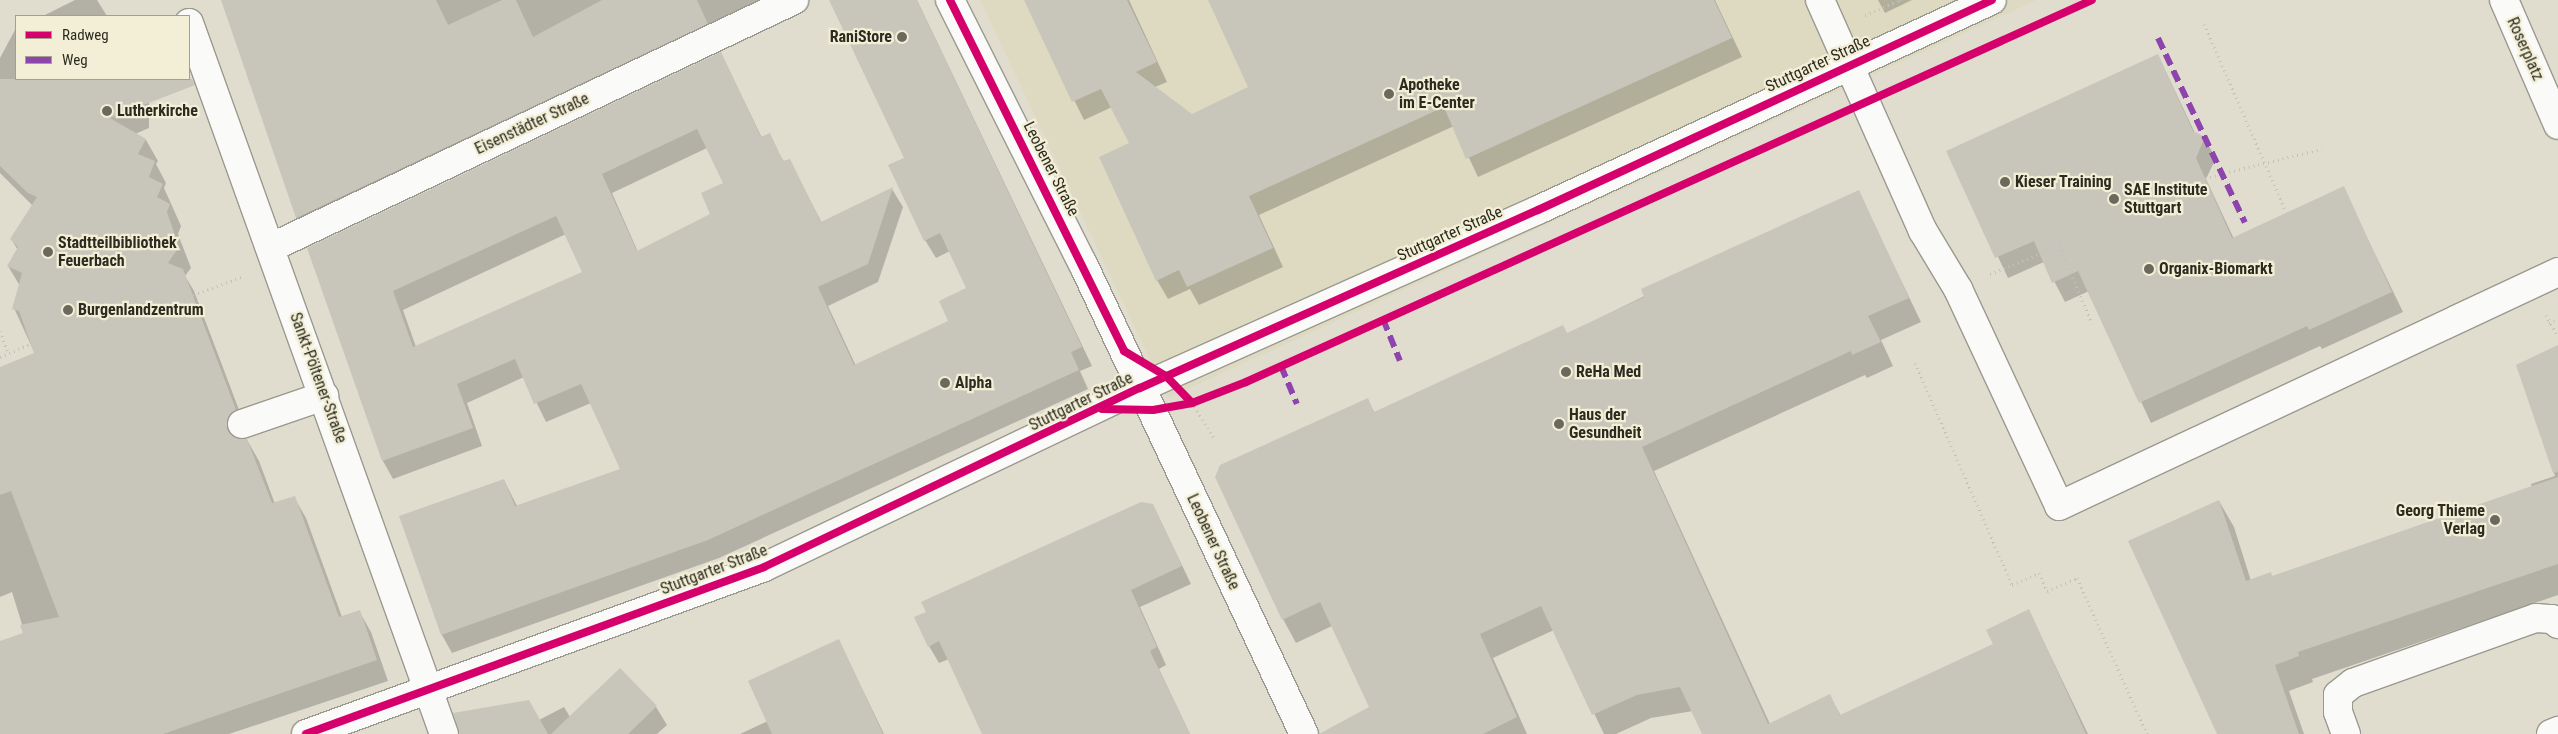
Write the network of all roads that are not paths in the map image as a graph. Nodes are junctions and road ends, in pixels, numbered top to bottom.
1 (181, 0) edge
2 (794, 0) edge
3 (950, 0) edge
4 (1820, 0) edge
5 (1992, 0) edge
6 (2504, 0) edge
7 (186, 15) edge
8 (190, 26) edge
9 (1847, 66) junction
10 (2558, 125) edge
11 (273, 256) junction
12 (2558, 272) edge
13 (324, 396) junction
14 (1147, 399) junction
15 (242, 424) dead end
16 (2558, 624) edge
17 (431, 691) junction
18 (2558, 731) edge
19 (306, 734) edge
20 (444, 734) edge
21 (1304, 734) edge
22 (2346, 734) edge
23 (2551, 734) edge

1 - 7 street
2 - 11 street, Eisenstädter Straße
3 - 14 street, Leobener Straße
4 - 9 street
5 - 9 street, Stuttgarter Straße
6 - 10 street, Roserplatz
8 - 11 street, Sankt-Pöltener-Straße
9 - 12 street
9 - 14 street, Stuttgarter Straße
11 - 13 street, Sankt-Pöltener-Straße
13 - 15 street
13 - 17 street, Sankt-Pöltener-Straße
14 - 17 street, Stuttgarter Straße
14 - 21 street, Leobener Straße
16 - 22 street
17 - 19 street, Stuttgarter Straße
17 - 20 street, Sankt-Pöltener-Straße
18 - 23 street

